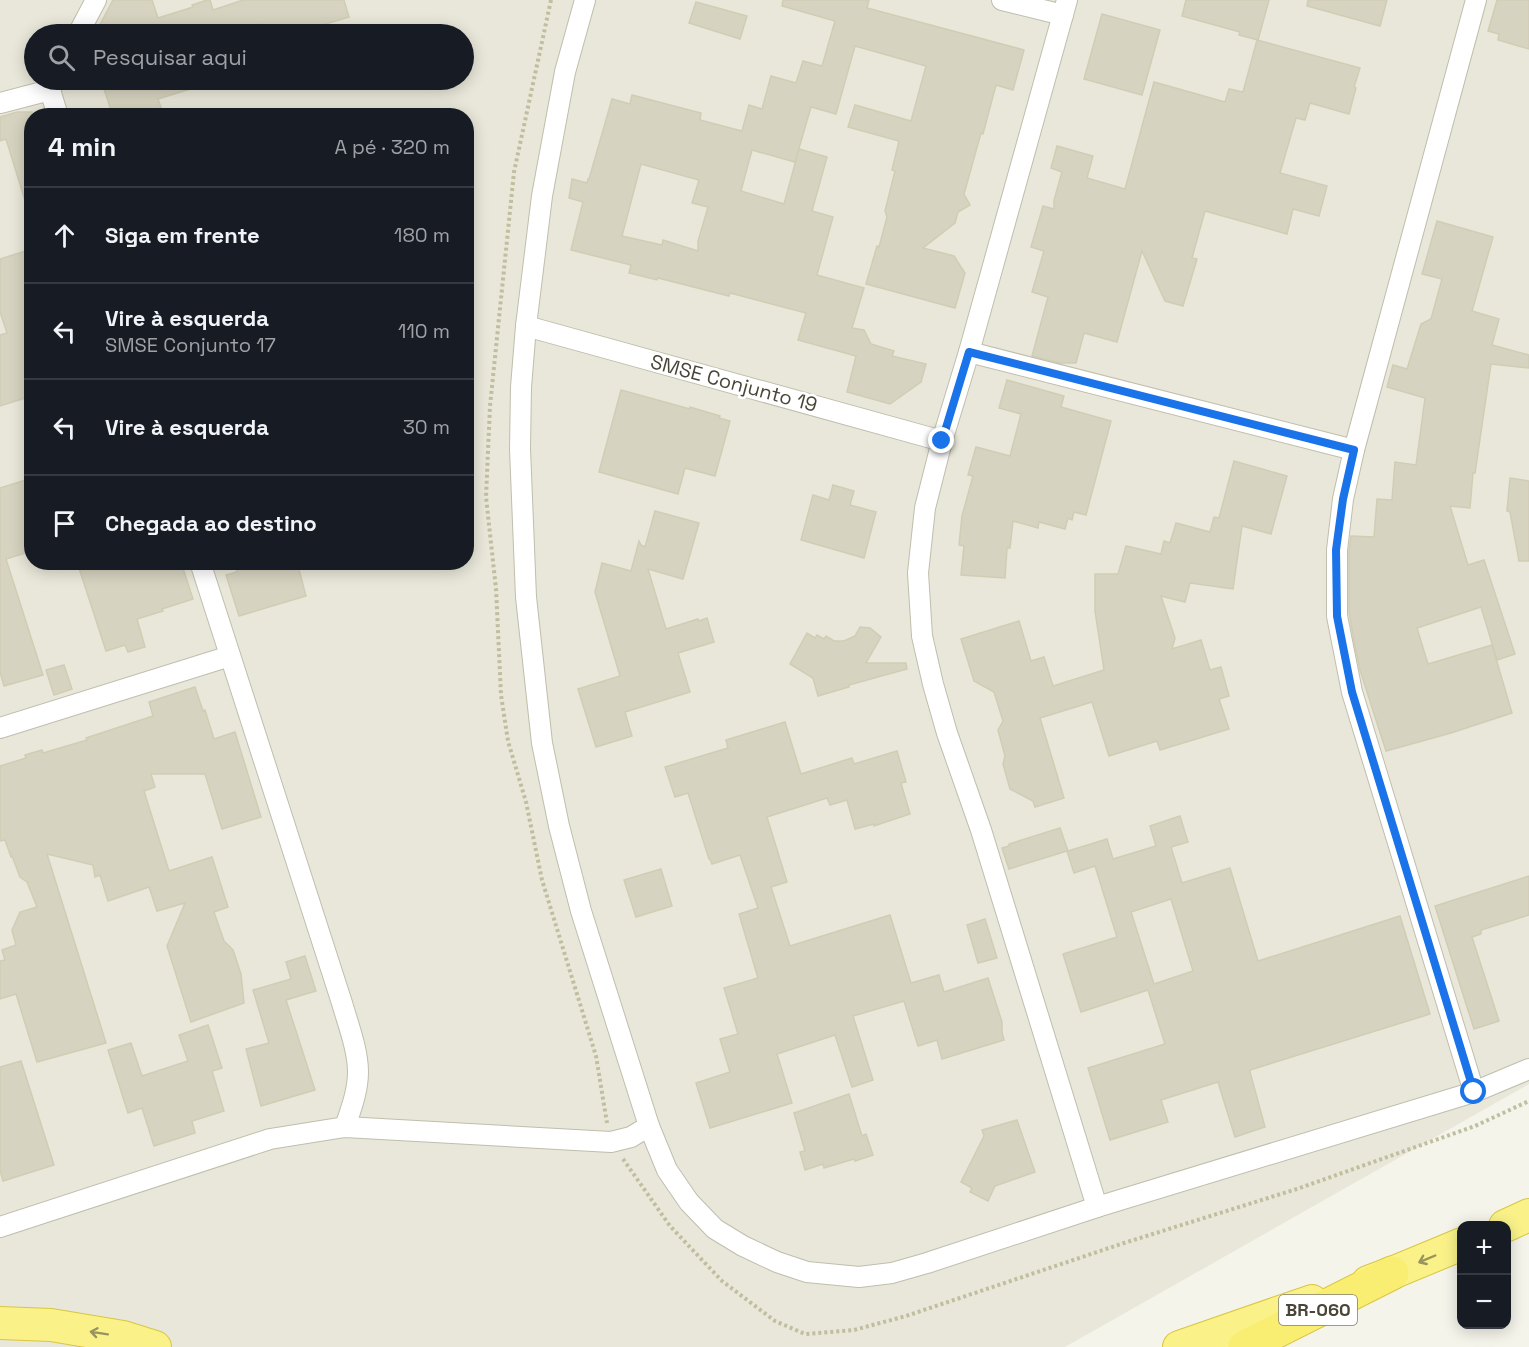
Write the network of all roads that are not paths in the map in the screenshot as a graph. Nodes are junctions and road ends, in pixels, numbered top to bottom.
1 (96, 0) edge
2 (585, 0) edge
3 (1002, 0) edge
4 (1476, 0) edge
5 (1065, 8) edge
6 (83, 24) edge
7 (38, 90) edge
8 (54, 90) edge
9 (0, 103) edge
10 (57, 108) edge
11 (526, 326) junction
12 (969, 352) junction
13 (942, 441) junction
14 (1354, 450) junction
15 (203, 570) edge
16 (230, 656) junction
17 (0, 728) edge
18 (1529, 1069) edge
19 (1474, 1092) junction
20 (649, 1126) junction
21 (345, 1127) junction
22 (1097, 1207) junction
23 (1529, 1215) edge
24 (1511, 1223) edge
25 (0, 1227) edge
26 (1457, 1246) edge
27 (1392, 1273) junction
28 (0, 1323) edge
29 (156, 1347) edge
30 (1179, 1347) edge
31 (1245, 1347) edge

1 - 6 street
2 - 11 street
3 - 5 street
4 - 14 street
5 - 12 street
7 - 9 street
8 - 10 street
11 - 13 street, SMSE Conjunto 19
11 - 20 street
12 - 13 street
12 - 14 street
13 - 22 street
14 - 19 street
15 - 16 street
16 - 17 street
16 - 21 street
18 - 19 street
19 - 22 street
20 - 21 street
20 - 22 street
21 - 25 street
23 - 24 highway
26 -> 27 highway, BR-060
27 - 30 highway
27 - 31 highway, BR-060
29 -> 28 highway

